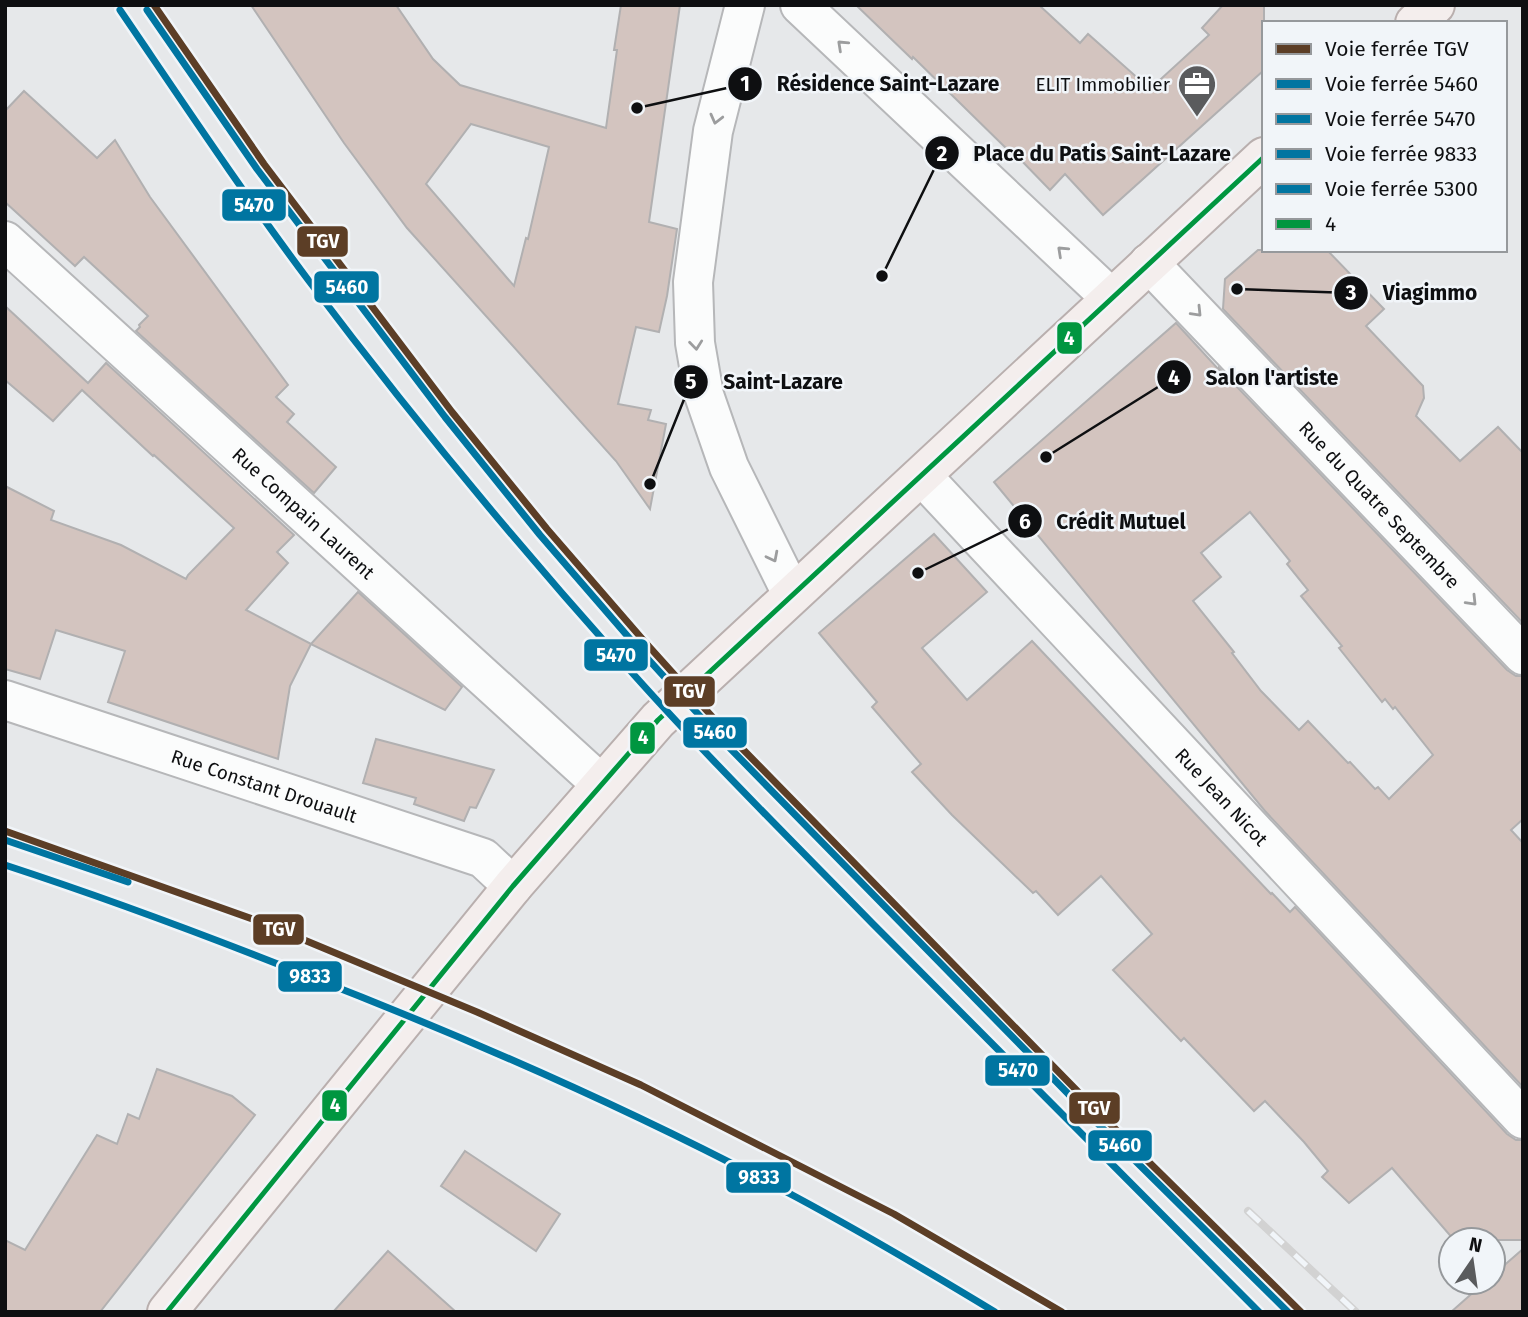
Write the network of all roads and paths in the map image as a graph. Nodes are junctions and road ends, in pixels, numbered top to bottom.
1 (746, 5) edge
2 (800, 5) edge
3 (1435, 5) edge
4 (1417, 21) edge
5 (1262, 159) edge
6 (5, 241) edge
7 (1149, 263) junction
8 (1111, 298) junction
9 (922, 477) junction
10 (792, 594) junction
11 (1523, 655) edge
12 (5, 700) edge
13 (601, 784) junction
14 (513, 886) junction
15 (1523, 1119) edge
16 (167, 1312) edge

1 -> 10 street
8 -> 2 street
3 - 4 main road
5 - 7 main road
6 - 13 street, Rue Compain Laurent
7 - 8 main road
7 -> 11 street, Rue du Quatre Septembre
8 - 9 main road
9 - 10 main road
9 - 15 street, Rue Jean Nicot
10 - 13 main road
12 - 14 street, Rue Constant Drouault
13 - 14 main road
14 - 16 main road

